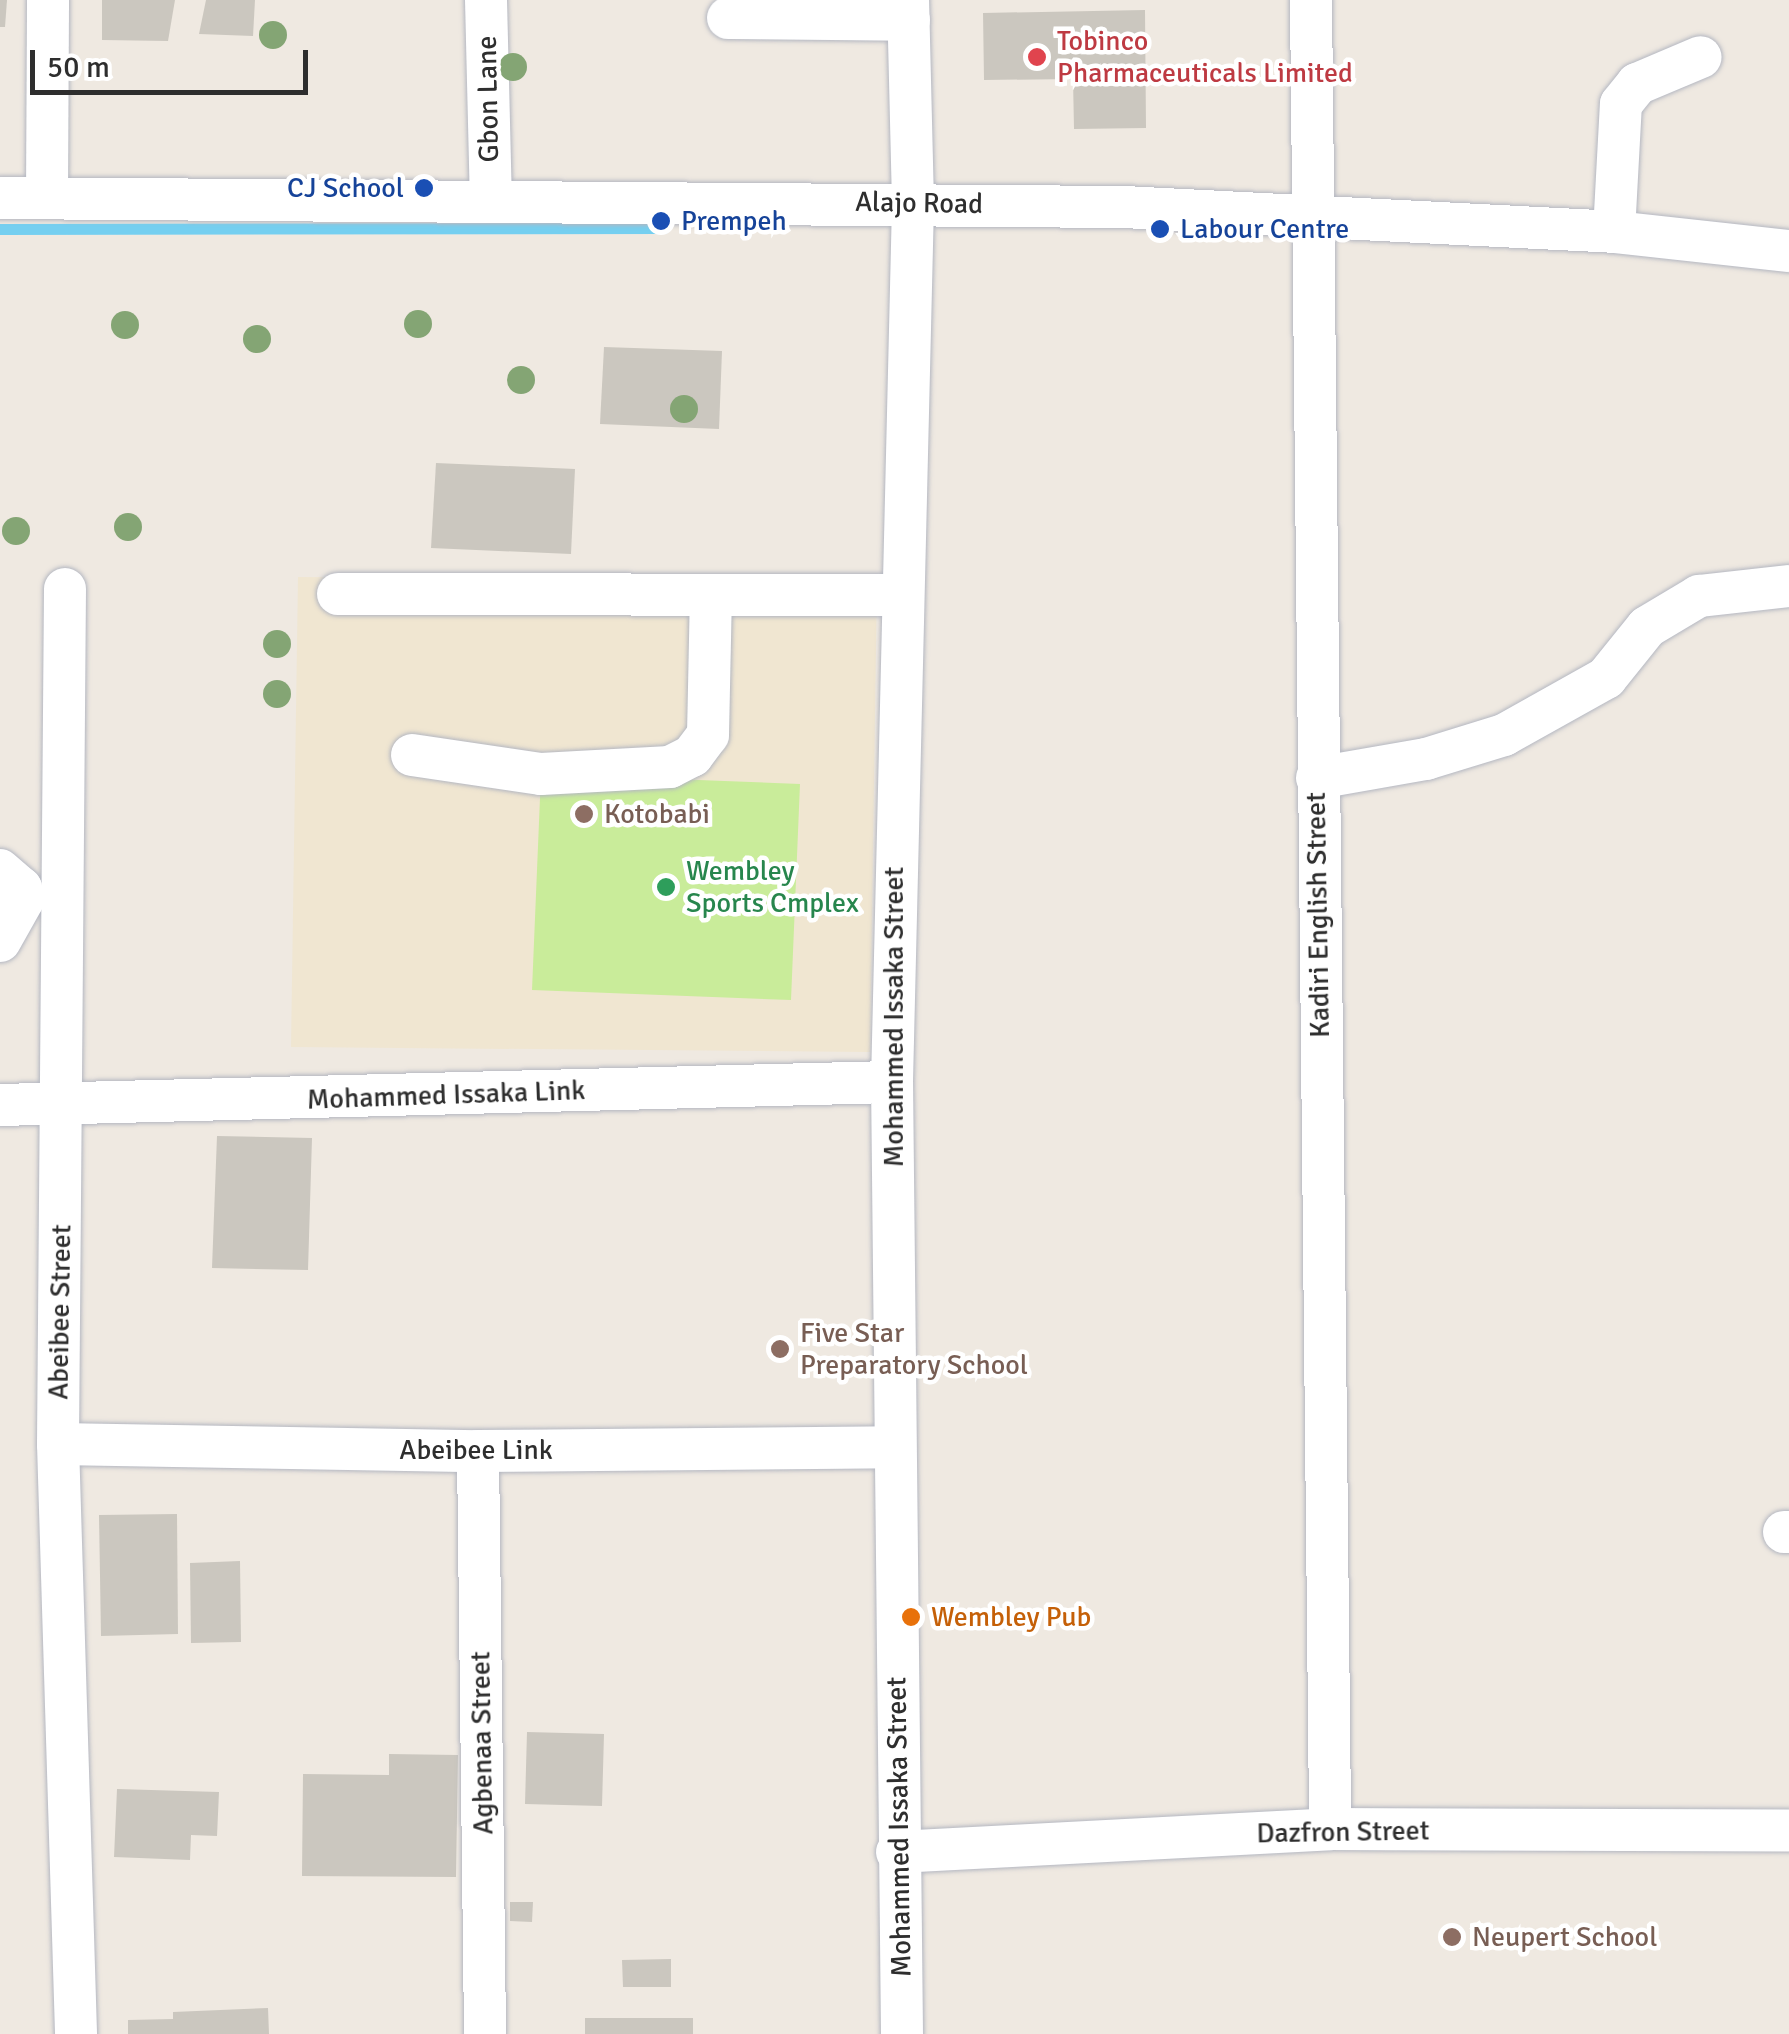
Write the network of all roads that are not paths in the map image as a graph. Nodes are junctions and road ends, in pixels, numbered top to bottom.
1 (48, 0) edge
2 (486, 0) edge
3 (1311, 0) edge
4 (908, 10) edge
5 (728, 18) dead end
6 (1702, 57) dead end
7 (48, 196) junction
8 (0, 198) edge
9 (490, 199) junction
10 (913, 203) junction
11 (1309, 214) junction
12 (1614, 232) junction
13 (1789, 251) edge
14 (1789, 586) edge
15 (66, 589) dead end
16 (338, 594) dead end
17 (900, 594) junction
18 (711, 596) junction
19 (412, 755) dead end
20 (1317, 778) junction
21 (0, 870) edge
22 (0, 940) edge
23 (892, 1082) junction
24 (0, 1105) edge
25 (63, 1106) junction
26 (58, 1444) junction
27 (895, 1447) junction
28 (478, 1451) junction
29 (1330, 1829) junction
30 (1789, 1831) edge
31 (897, 1852) junction
32 (76, 2034) edge
33 (485, 2034) edge
34 (902, 2034) edge

1 - 7 street
2 - 9 street, Gbon Lane
3 - 11 street, Kadiri English Street
4 - 5 street
4 - 10 street, Mohammed Issaka Street
6 - 12 street
7 - 8 street, Alajo Road
7 - 9 street, Alajo Road
9 - 10 street, Alajo Road
10 - 11 street, Alajo Road
10 - 17 street, Mohammed Issaka Street
11 - 12 street, Alajo Road
11 - 20 street, Kadiri English Street
12 - 13 street, Alajo Road
14 - 20 street
15 - 25 street, Abeibee Street
16 - 18 street
17 - 18 street
17 - 23 street, Mohammed Issaka Street
18 - 19 street
20 - 29 street, Kadiri English Street
21 - 22 street
23 - 25 street, Mohammed Issaka Link
23 - 27 street, Mohammed Issaka Street
24 - 25 street, Mohammed Issaka Link
25 - 26 street, Abeibee Street
26 - 28 street, Abeibee Link
26 - 32 street, Abeibee Street
27 - 28 street, Abeibee Link
27 - 31 street, Mohammed Issaka Street
28 - 33 street, Agbenaa Street
29 - 30 street, Dazfron Street
29 - 31 street, Dazfron Street
31 - 34 street, Mohammed Issaka Street

